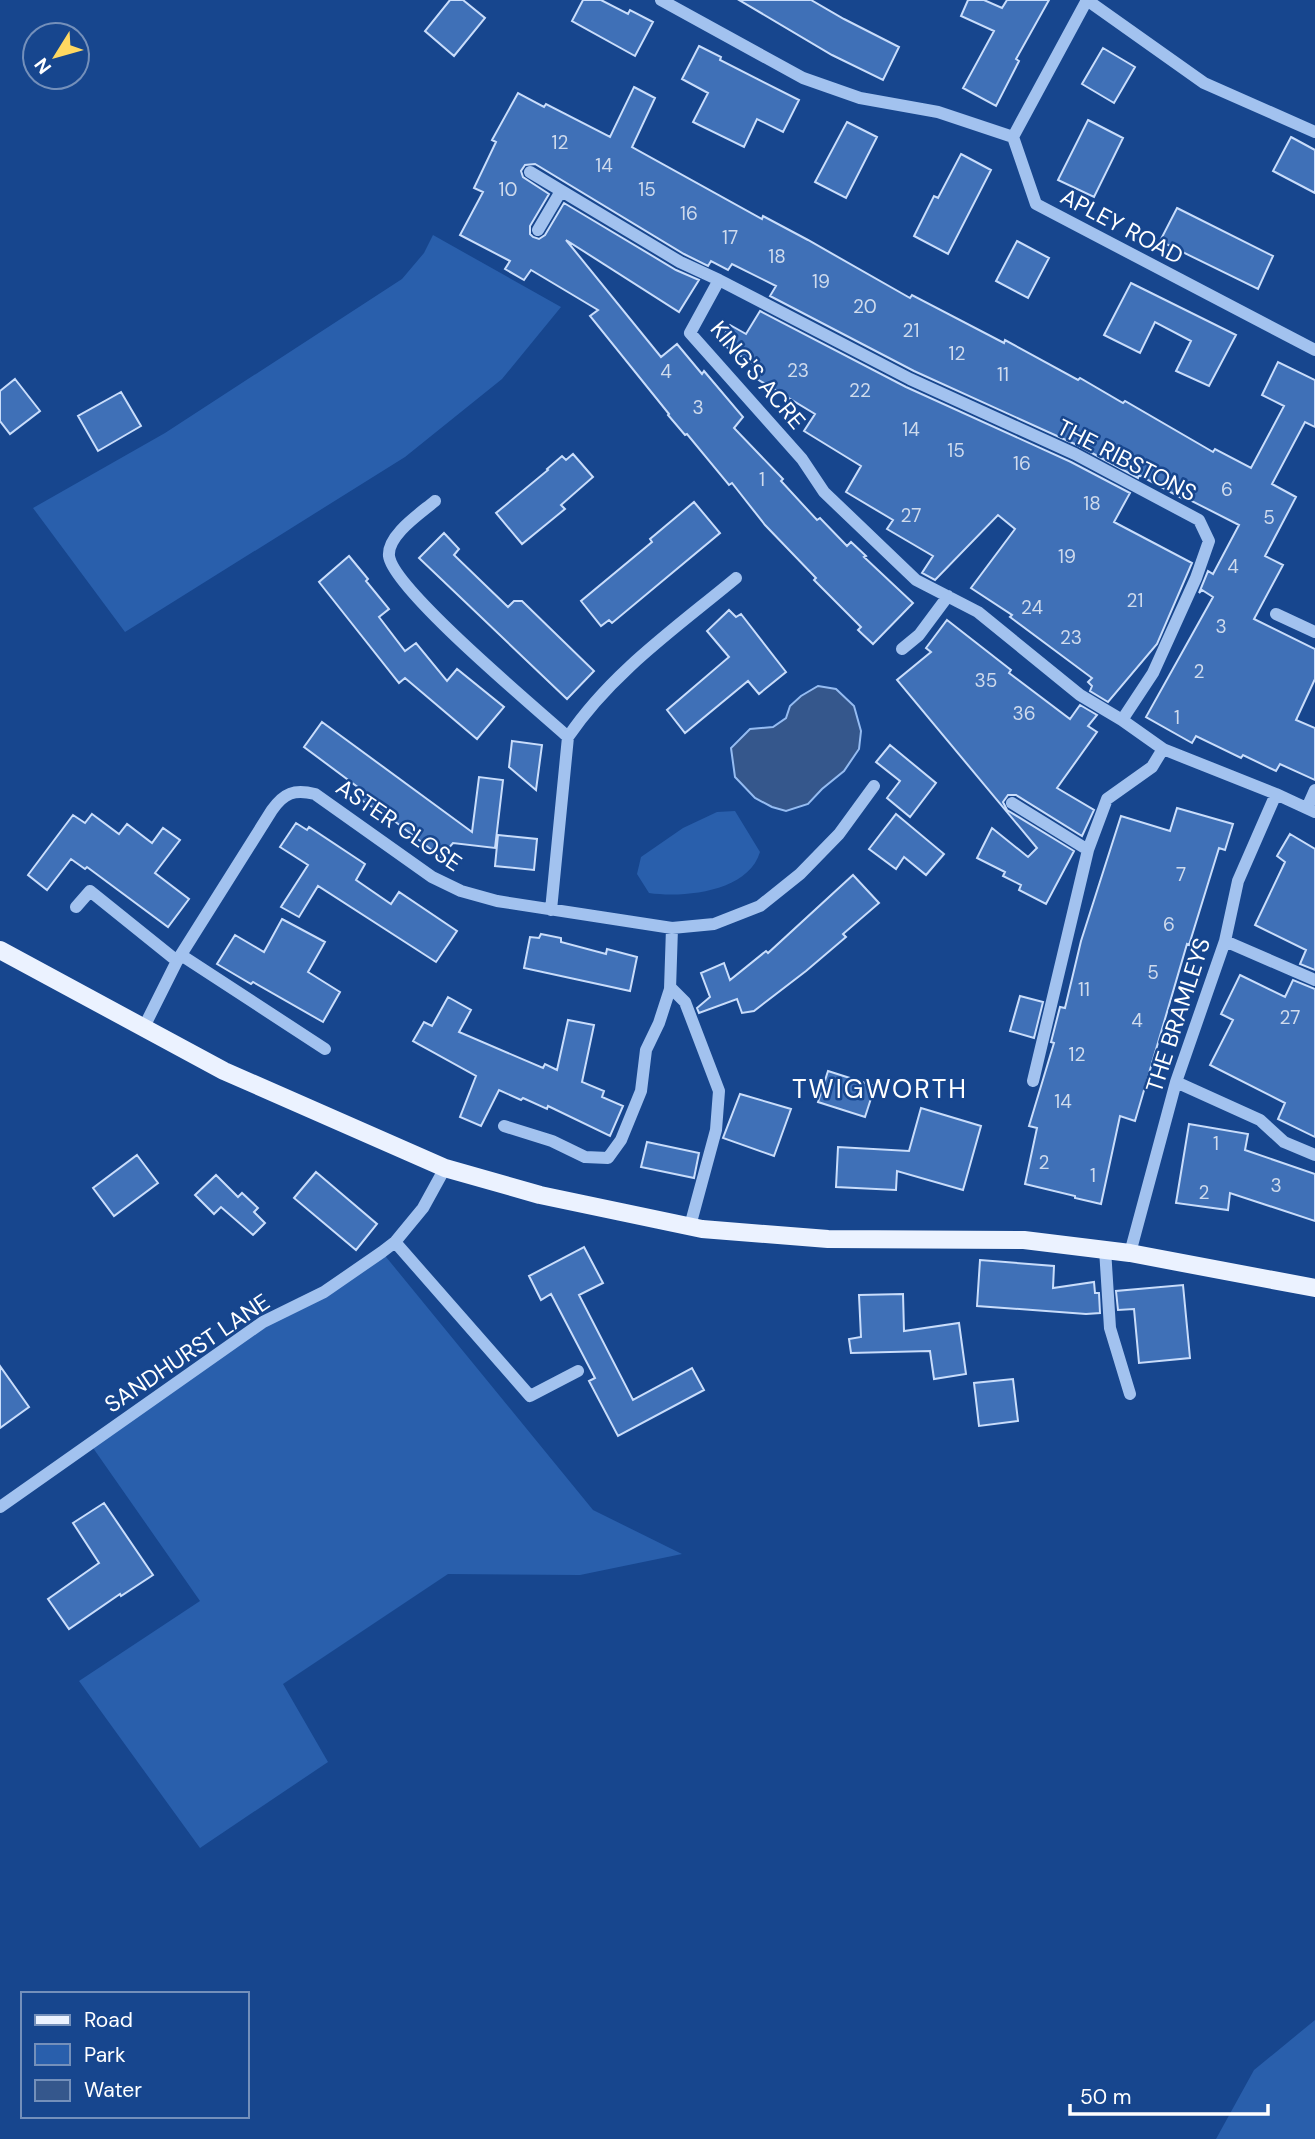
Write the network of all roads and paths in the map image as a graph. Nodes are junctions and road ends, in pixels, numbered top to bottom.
1 (662, 0) edge
2 (1087, 0) edge
3 (1315, 132) edge
4 (1013, 137) junction
5 (530, 172) dead end
6 (561, 191) junction
7 (538, 230) dead end
8 (719, 280) junction
9 (1315, 350) edge
10 (909, 379) joint
11 (436, 501) dead end
12 (736, 578) dead end
13 (948, 596) junction
14 (1276, 614) dead end
15 (1315, 632) edge
16 (902, 649) dead end
17 (1122, 720) junction
18 (568, 737) junction
19 (1163, 749) junction
20 (874, 786) dead end
21 (1315, 790) edge
22 (852, 793) dead end
23 (1276, 794) junction
24 (862, 801) junction
25 (1012, 803) dead end
26 (1311, 810) edge
27 (1088, 850) junction
28 (76, 906) dead end
29 (551, 910) junction
30 (672, 928) junction
31 (1225, 941) junction
32 (0, 950) edge
33 (179, 958) junction
34 (1315, 980) edge
35 (670, 987) junction
36 (144, 1027) junction
37 (325, 1049) dead end
38 (1033, 1082) dead end
39 (1176, 1082) junction
40 (504, 1126) dead end
41 (1315, 1155) edge
42 (445, 1168) junction
43 (690, 1226) junction
44 (395, 1242) junction
45 (1105, 1250) junction
46 (1130, 1253) junction
47 (1315, 1288) edge
48 (578, 1371) dead end
49 (1130, 1394) dead end
50 (0, 1507) edge

1 - 4 street
2 - 3 street
2 - 4 street
4 - 9 street, APLEY ROAD
5 - 6 street, KING'S ACRE
6 - 7 street
6 - 8 street, KING'S ACRE
8 - 10 street, KING'S ACRE
8 - 13 street, KING'S ACRE
10 - 17 street, THE RIBSTONS
11 - 18 street
12 - 18 street
13 - 16 street
13 - 17 street
14 - 15 street
17 - 19 street
18 - 29 street
19 - 23 street
19 - 27 street
20 - 24 street, ASTER CLOSE
21 - 26 street
22 - 24 street
23 - 26 street
23 - 31 street, THE BRAMLEYS
24 - 30 street, ASTER CLOSE
25 - 27 street
27 - 38 street
28 - 33 street
29 - 30 street, ASTER CLOSE
29 - 33 street, ASTER CLOSE
30 - 35 street
31 - 34 street
31 - 39 street, THE BRAMLEYS
32 - 36 main road
33 - 36 street, ASTER CLOSE
33 - 37 street
35 - 40 street
35 - 43 street
36 - 42 main road
39 - 41 street
39 - 46 street, THE BRAMLEYS
42 - 43 main road
42 - 44 street, SANDHURST LANE
43 - 45 main road
44 - 48 street
44 - 50 street, SANDHURST LANE
45 - 46 main road
45 - 49 street
46 - 47 main road

